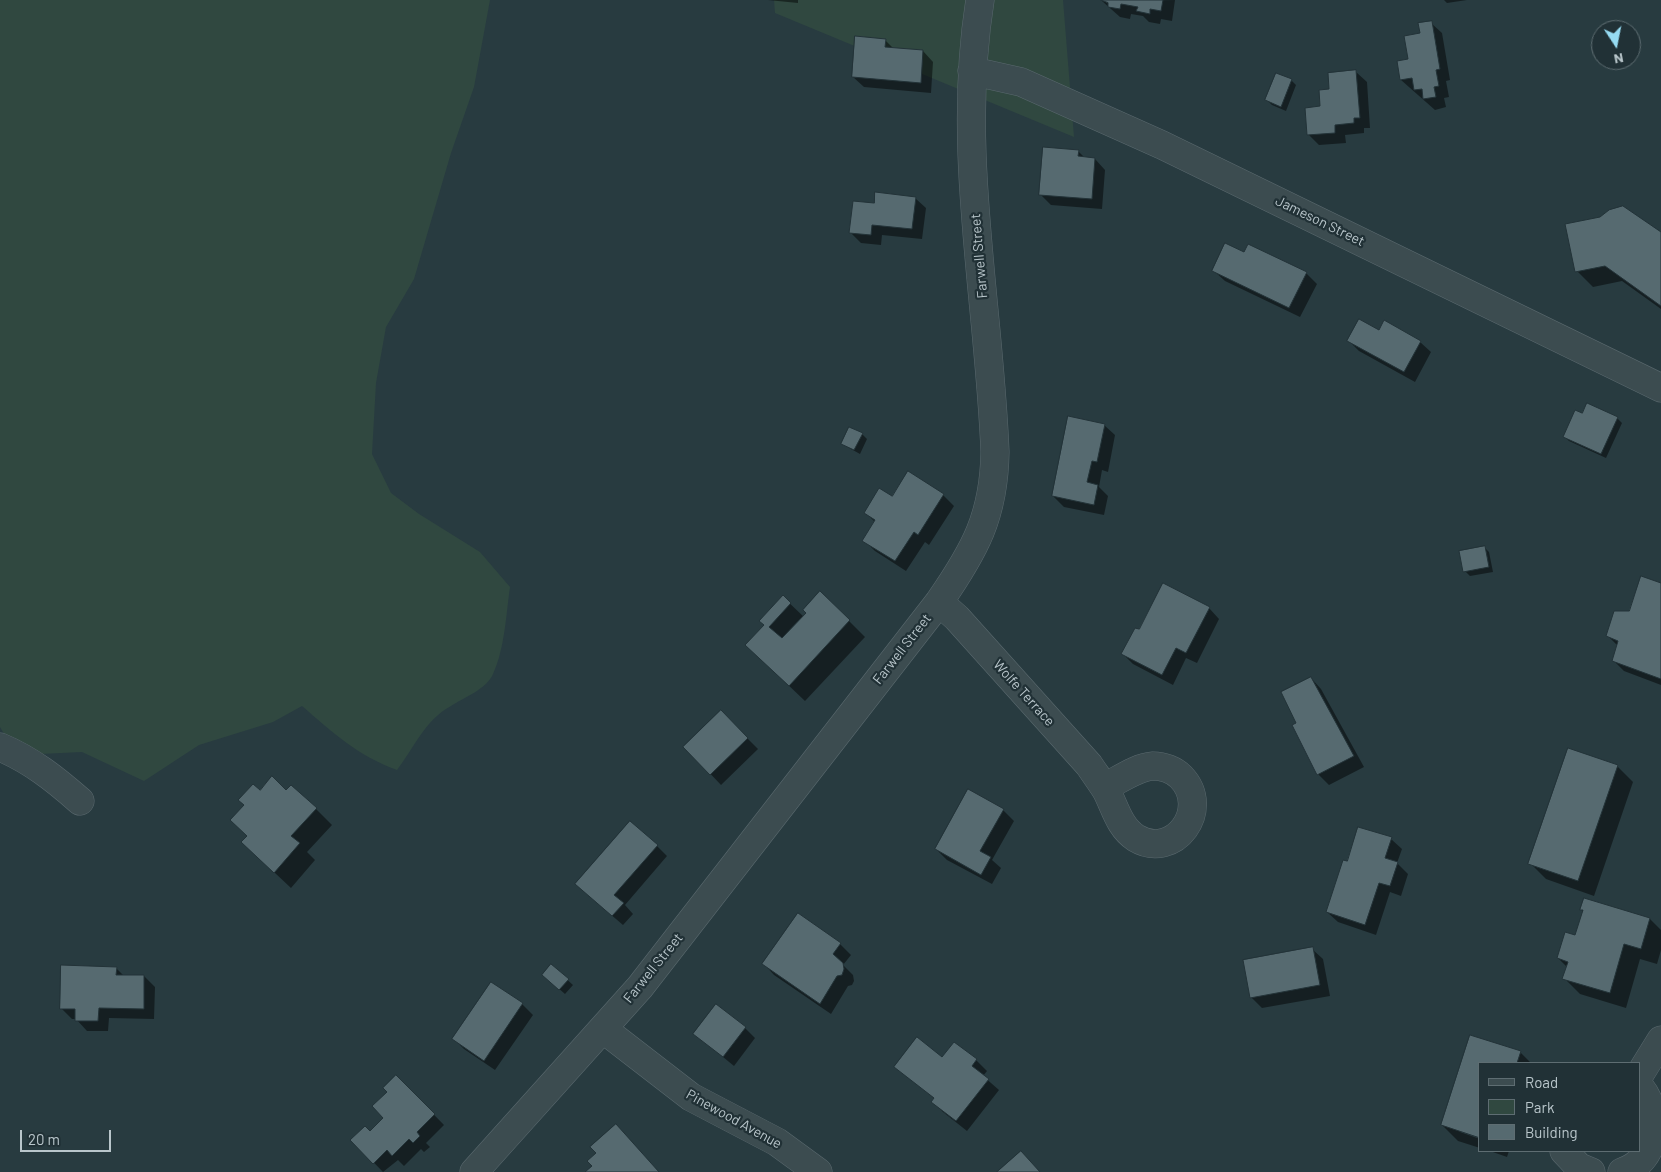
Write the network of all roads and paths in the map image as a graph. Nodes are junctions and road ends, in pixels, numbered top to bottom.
1 (980, 0) edge
2 (972, 71) junction
3 (1661, 388) edge
4 (939, 602) junction
5 (0, 747) edge
6 (1105, 788) junction
7 (80, 801) dead end
8 (603, 1029) junction
9 (1661, 1040) edge
10 (1641, 1072) edge
11 (1641, 1088) edge
12 (1565, 1152) edge
13 (474, 1172) edge
14 (818, 1172) edge
15 (1591, 1172) edge
16 (1622, 1172) edge

1 - 2 street, Farwell Street
2 - 3 street, Jameson Street
2 - 4 street, Farwell Street
4 - 6 street, Wolfe Terrace
4 - 8 street, Farwell Street
5 - 7 street
6 - 6 street, Wolfe Terrace
8 - 13 street, Farwell Street
8 - 14 street, Pinewood Avenue
9 - 10 street
11 - 16 street
12 - 15 street

